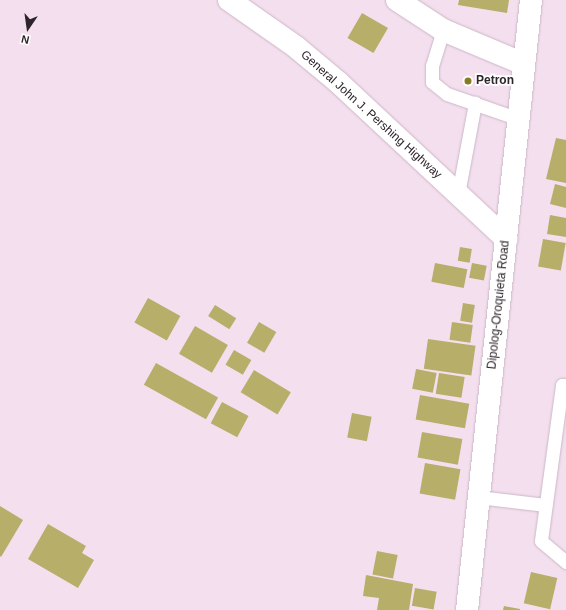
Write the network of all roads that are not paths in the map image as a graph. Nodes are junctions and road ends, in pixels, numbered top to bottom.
1 (229, 0) edge
2 (397, 0) edge
3 (531, 0) edge
4 (443, 30) junction
5 (524, 64) junction
6 (475, 103) junction
7 (518, 119) junction
8 (458, 194) junction
9 (506, 239) junction
10 (566, 385) edge
11 (478, 498) junction
12 (546, 505) junction
13 (566, 562) edge
14 (466, 610) edge

1 - 8 main road, General John J. Pershing Highway
2 - 4 main road
3 - 5 main road, Dipolog-Oroquieta Road
4 - 5 main road
4 - 6 lane
5 - 7 main road, Dipolog-Oroquieta Road
6 - 7 lane
6 - 8 lane
7 - 9 main road, Dipolog-Oroquieta Road
8 - 9 main road, General John J. Pershing Highway
9 - 11 main road, Dipolog-Oroquieta Road
10 - 12 lane
11 - 12 lane
11 - 14 main road, Dipolog-Oroquieta Road
12 - 13 lane

